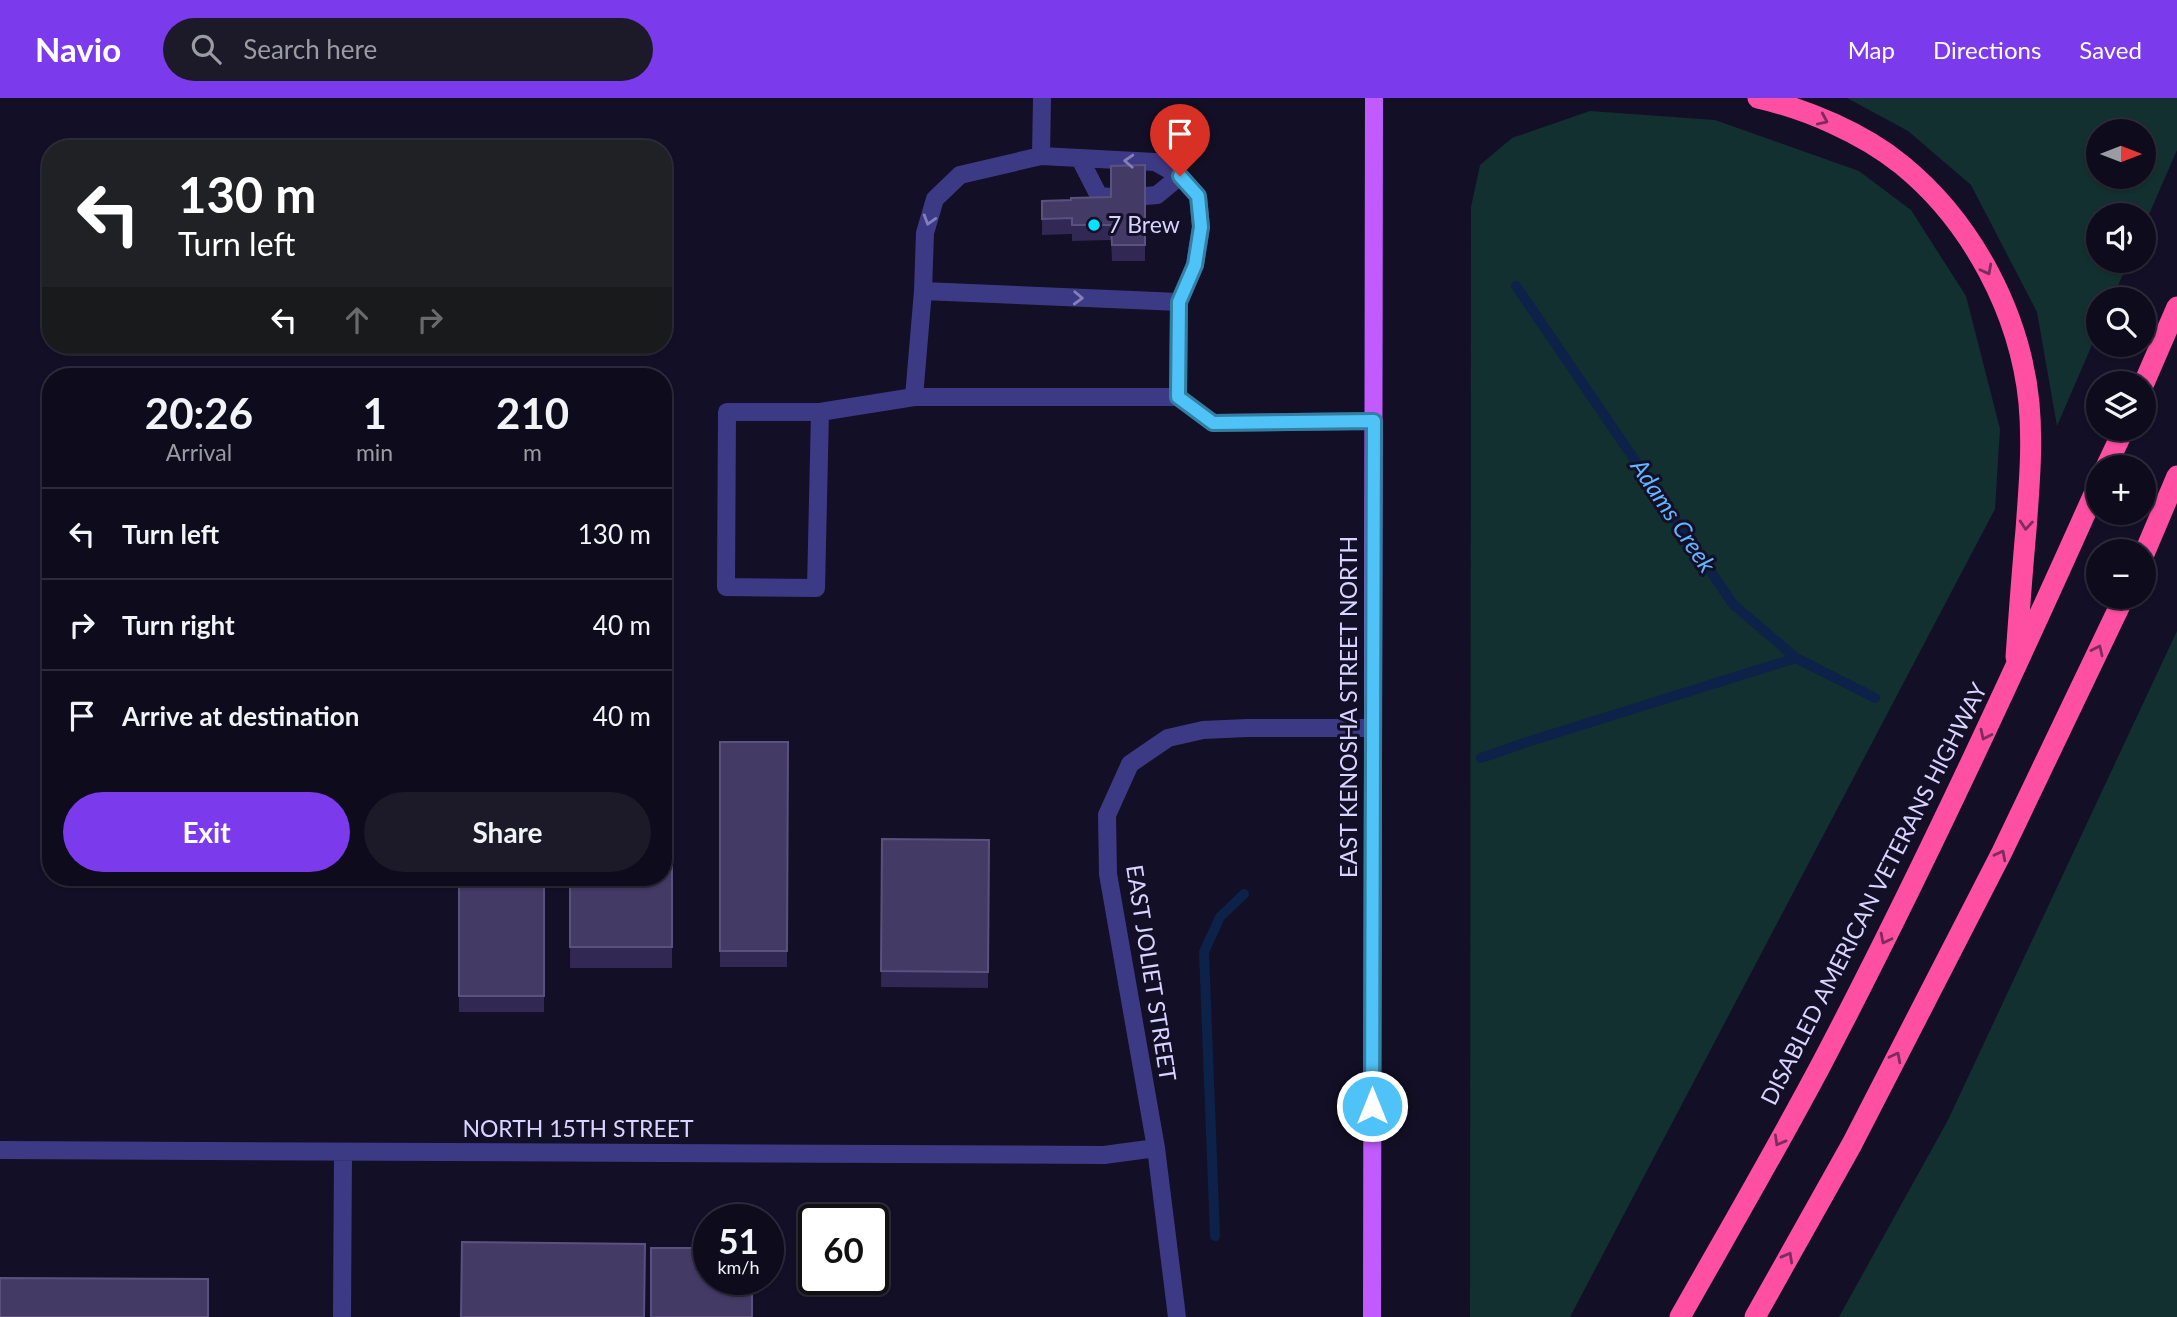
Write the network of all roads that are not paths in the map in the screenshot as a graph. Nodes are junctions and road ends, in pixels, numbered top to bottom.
1 (1042, 98) edge
2 (1374, 98) edge
3 (1758, 98) edge
4 (1041, 156) junction
5 (1080, 159) junction
6 (1180, 176) junction
7 (1145, 196) edge
8 (1111, 197) edge
9 (923, 291) junction
10 (1179, 302) junction
11 (2177, 307) edge
12 (2149, 371) edge
13 (914, 397) junction
14 (1178, 397) junction
15 (820, 412) junction
16 (1374, 421) junction
17 (2177, 476) edge
18 (2086, 512) edge
19 (2150, 539) edge
20 (2118, 609) edge
21 (2014, 674) junction
22 (1373, 729) junction
23 (1156, 1148) junction
24 (0, 1150) edge
25 (343, 1153) junction
26 (342, 1317) edge
27 (1177, 1317) edge
28 (1372, 1317) edge
29 (1680, 1317) edge
30 (1755, 1317) edge

1 - 4 street
2 - 16 main road, EAST KENOSHA STREET NORTH
3 -> 21 highway
4 - 5 street
4 -> 9 street
6 -> 5 street
5 - 8 street
6 - 7 street
6 - 10 street
9 -> 10 street
9 - 13 street
10 - 14 street
11 - 12 highway
13 - 14 street
13 - 15 street
14 - 16 street
15 - 15 street
16 - 22 main road, EAST KENOSHA STREET NORTH
17 - 19 highway
18 - 21 highway, DISABLED AMERICAN VETERANS HIGHWAY
30 -> 20 highway
21 -> 29 highway, DISABLED AMERICAN VETERANS HIGHWAY
22 - 23 street, EAST JOLIET STREET
22 - 28 main road, EAST KENOSHA STREET NORTH
23 - 25 street, NORTH 15TH STREET
23 - 27 street, EAST JOLIET STREET
24 - 25 street, NORTH 15TH STREET
25 - 26 street

